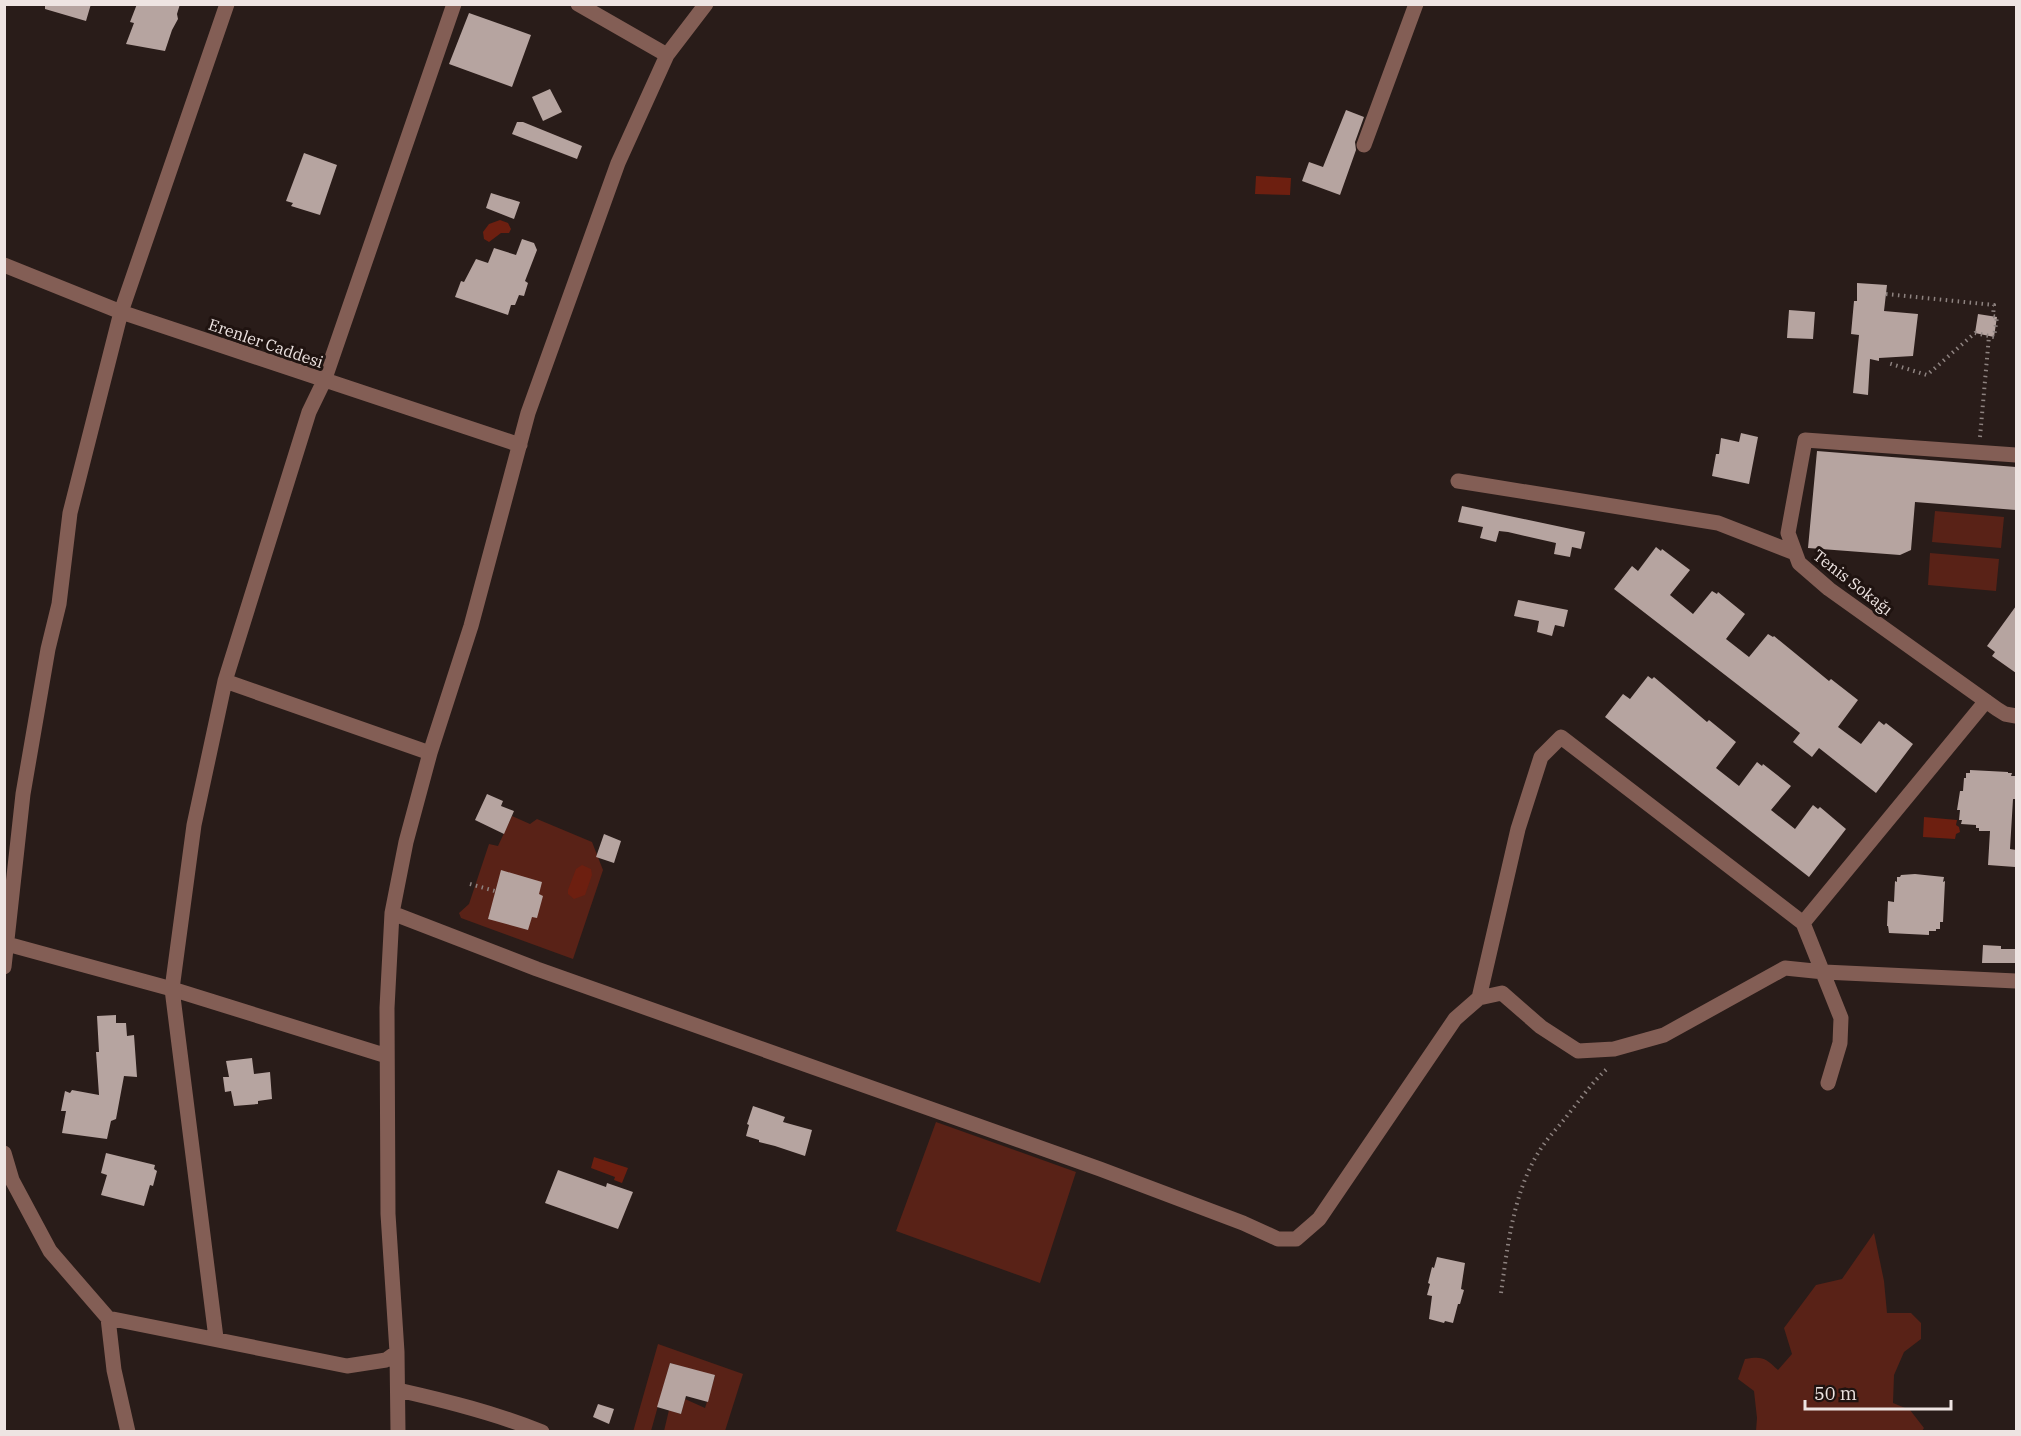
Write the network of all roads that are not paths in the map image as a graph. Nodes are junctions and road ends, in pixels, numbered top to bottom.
1 (227, 4) edge
2 (454, 4) edge
3 (578, 4) edge
4 (706, 4) edge
5 (1416, 4) edge
6 (667, 55) junction
7 (1364, 145) dead end
8 (4, 265) edge
9 (121, 312) junction
10 (324, 381) junction
11 (520, 445) junction
12 (2016, 454) edge
13 (1458, 481) dead end
14 (1796, 553) junction
15 (225, 681) junction
16 (1986, 701) junction
17 (2016, 716) edge
18 (430, 753) junction
19 (392, 914) junction
20 (1803, 923) junction
21 (7, 944) junction
22 (4, 967) edge
23 (1824, 972) junction
24 (2016, 981) edge
25 (172, 989) junction
26 (1479, 998) junction
27 (387, 1056) junction
28 (1828, 1083) dead end
29 (4, 1153) edge
30 (108, 1318) junction
31 (216, 1338) junction
32 (397, 1352) junction
33 (398, 1390) junction
34 (128, 1431) edge
35 (398, 1431) edge
36 (542, 1431) edge

1 - 9 street
2 - 10 street
3 - 6 street
4 - 6 street
5 - 7 street
6 - 11 street
8 - 9 street, Erenler Caddesi
9 - 10 street, Erenler Caddesi
9 - 21 street
10 - 11 street, Erenler Caddesi
10 - 15 street
11 - 18 street
12 - 14 street, Tenis Sokağı
13 - 14 street
14 - 16 street, Tenis Sokağı
15 - 18 street
15 - 25 street
16 - 17 street, Tenis Sokağı
16 - 20 street
18 - 19 street
19 - 26 street
19 - 27 street
20 - 23 street
20 - 26 street
21 - 22 street
21 - 25 street
23 - 24 street
23 - 26 street
23 - 28 street
25 - 27 street
25 - 31 street
27 - 32 street
29 - 30 street
30 - 31 street
30 - 34 street
31 - 32 street
32 - 33 street
33 - 35 street
33 - 36 street

